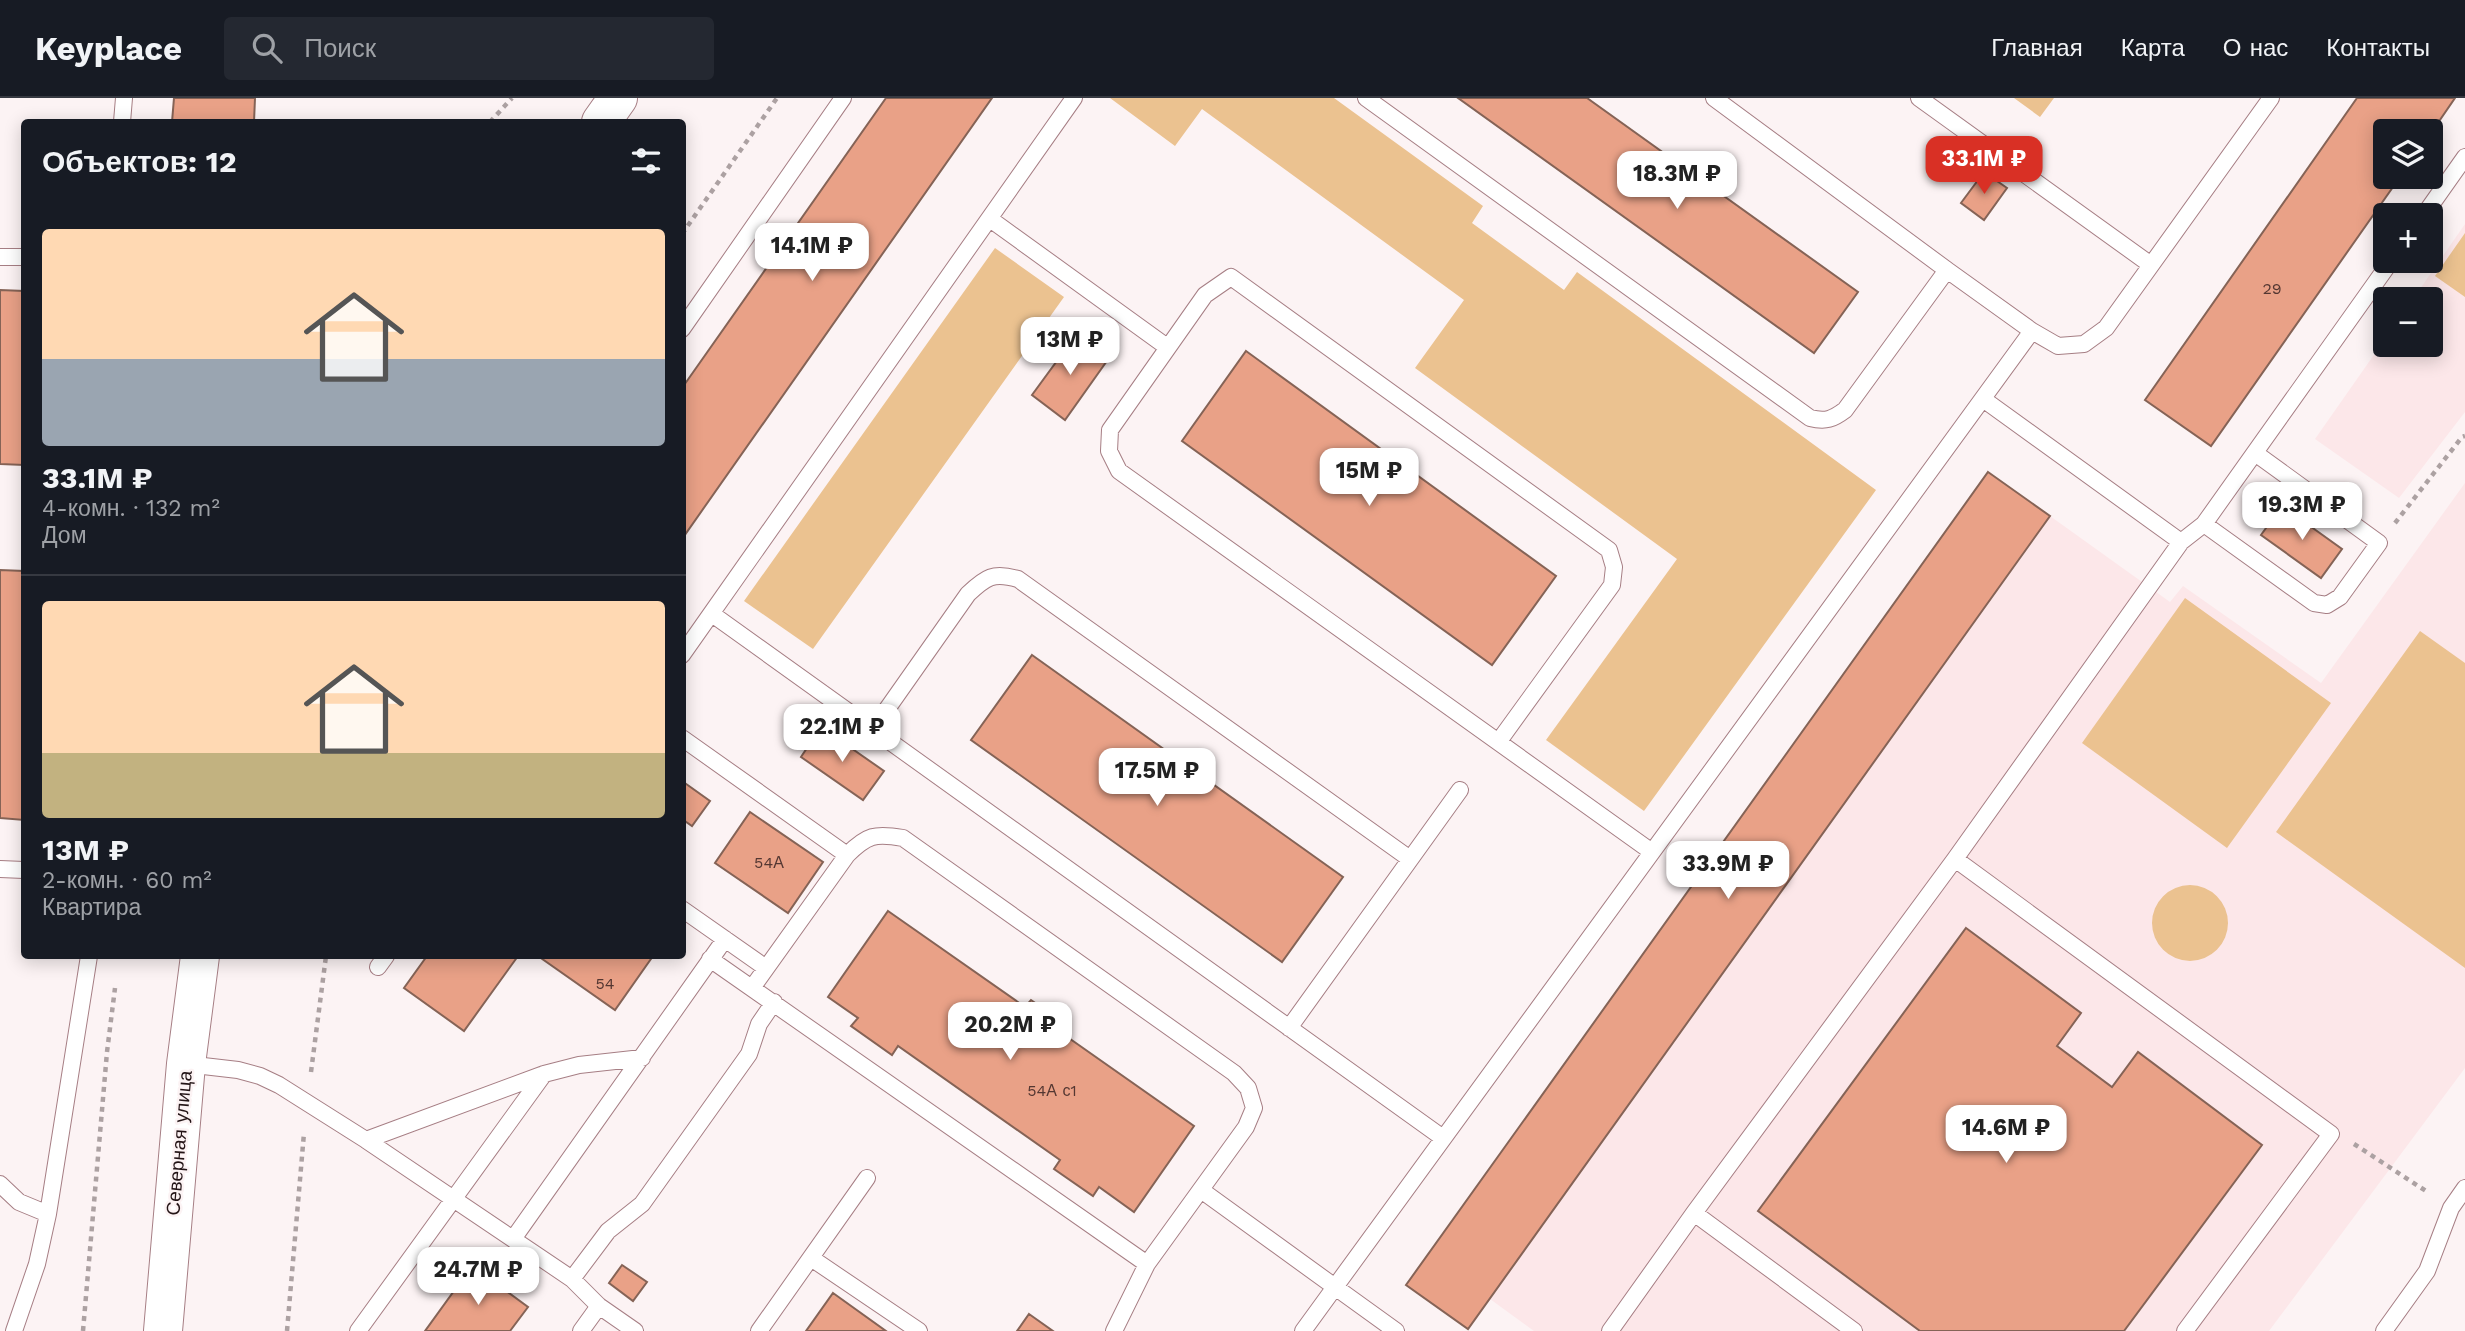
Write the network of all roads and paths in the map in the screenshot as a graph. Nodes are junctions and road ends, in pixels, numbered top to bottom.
1 (124, 98) edge
2 (512, 98) edge
3 (777, 98) edge
4 (843, 98) edge
5 (1074, 98) edge
6 (1366, 98) edge
7 (1714, 98) edge
8 (1919, 98) edge
9 (2270, 98) edge
10 (122, 119) edge
11 (493, 119) edge
12 (2465, 157) edge
13 (2432, 203) edge
14 (990, 219) junction
15 (686, 228) edge
16 (0, 257) edge
17 (21, 257) edge
18 (2151, 265) junction
19 (1947, 270) junction
20 (2382, 273) edge
21 (686, 322) edge
22 (2032, 331) junction
23 (1167, 346) junction
24 (1983, 400) junction
25 (2465, 436) edge
26 (2255, 453) junction
27 (2204, 524) junction
28 (2181, 542) junction
29 (2379, 543) junction
30 (712, 614) junction
31 (686, 650) edge
32 (873, 729) junction
33 (686, 741) edge
34 (1499, 741) junction
35 (1460, 790) dead end
36 (1652, 852) junction
37 (847, 855) junction
38 (1409, 859) junction
39 (1955, 859) junction
40 (0, 869) edge
41 (21, 870) edge
42 (686, 912) edge
43 (725, 939) junction
44 (89, 959) edge
45 (200, 959) edge
46 (326, 959) edge
47 (710, 959) junction
48 (766, 968) junction
49 (115, 983) dead end
50 (752, 988) junction
51 (775, 1003) junction
52 (1289, 1028) junction
53 (642, 1058) junction
54 (186, 1064) junction
55 (544, 1074) junction
56 (307, 1102) junction
57 (2331, 1134) junction
58 (1443, 1138) junction
59 (366, 1140) junction
60 (867, 1178) dead end
61 (0, 1184) edge
62 (2465, 1188) edge
63 (1200, 1190) junction
64 (454, 1199) junction
65 (2451, 1208) junction
66 (1694, 1213) junction
67 (48, 1214) junction
68 (513, 1239) junction
69 (811, 1258) junction
70 (1147, 1264) junction
71 (572, 1279) junction
72 (1335, 1287) junction
73 (599, 1306) junction
74 (14, 1331) edge
75 (83, 1331) edge
76 (163, 1331) edge
77 (287, 1331) edge
78 (358, 1331) edge
79 (581, 1331) edge
80 (635, 1331) edge
81 (759, 1331) edge
82 (919, 1331) edge
83 (1114, 1331) edge
84 (1303, 1331) edge
85 (1396, 1331) edge
86 (1610, 1331) edge
87 (1854, 1331) edge
88 (2185, 1331) edge
89 (2384, 1331) edge

1 - 10 lane
2 - 11 path
3 - 15 path
4 - 21 lane
5 - 14 lane
6 - 19 lane
7 - 19 lane
8 - 18 lane
9 - 18 lane
12 - 13 lane
14 - 23 lane
14 - 30 lane
16 - 17 lane
18 - 22 lane
19 - 22 lane
20 - 26 lane
22 - 24 lane
23 - 34 lane
23 - 34 lane
24 - 28 lane
24 - 36 lane
25 - 29 path
26 - 27 lane
26 - 29 lane
27 - 28 lane
27 - 29 lane
28 - 39 lane
30 - 31 lane
30 - 32 lane
32 - 38 lane
32 - 52 lane
33 - 37 lane
34 - 36 lane
35 - 38 lane
36 - 58 lane
37 - 48 lane
37 - 63 lane
38 - 52 lane
39 - 57 lane
39 - 66 lane
40 - 41 lane
42 - 43 lane
43 - 47 lane
43 - 48 lane
44 - 67 lane
45 - 54 main road, Северная улица
46 - 56 path
47 - 50 lane
47 - 53 lane
48 - 50 lane
49 - 75 path
50 - 51 lane
51 - 70 lane
51 - 71 lane
52 - 58 lane
53 - 55 lane
53 - 68 lane
54 - 56 lane
54 - 76 main road, Северная улица
55 - 59 lane
55 - 64 lane
56 - 59 lane
56 - 77 path
57 - 65 path
57 - 88 lane
58 - 72 lane
59 - 64 lane
60 - 69 lane
61 - 67 lane
62 - 65 lane
63 - 70 lane
63 - 72 lane
64 - 68 lane
64 - 78 lane
65 - 89 lane
66 - 86 lane
66 - 87 lane
67 - 74 lane
68 - 71 lane
69 - 81 lane
69 - 82 lane
70 - 83 lane
71 - 73 lane
72 - 84 lane
72 - 85 lane
73 - 79 lane
73 - 80 lane

